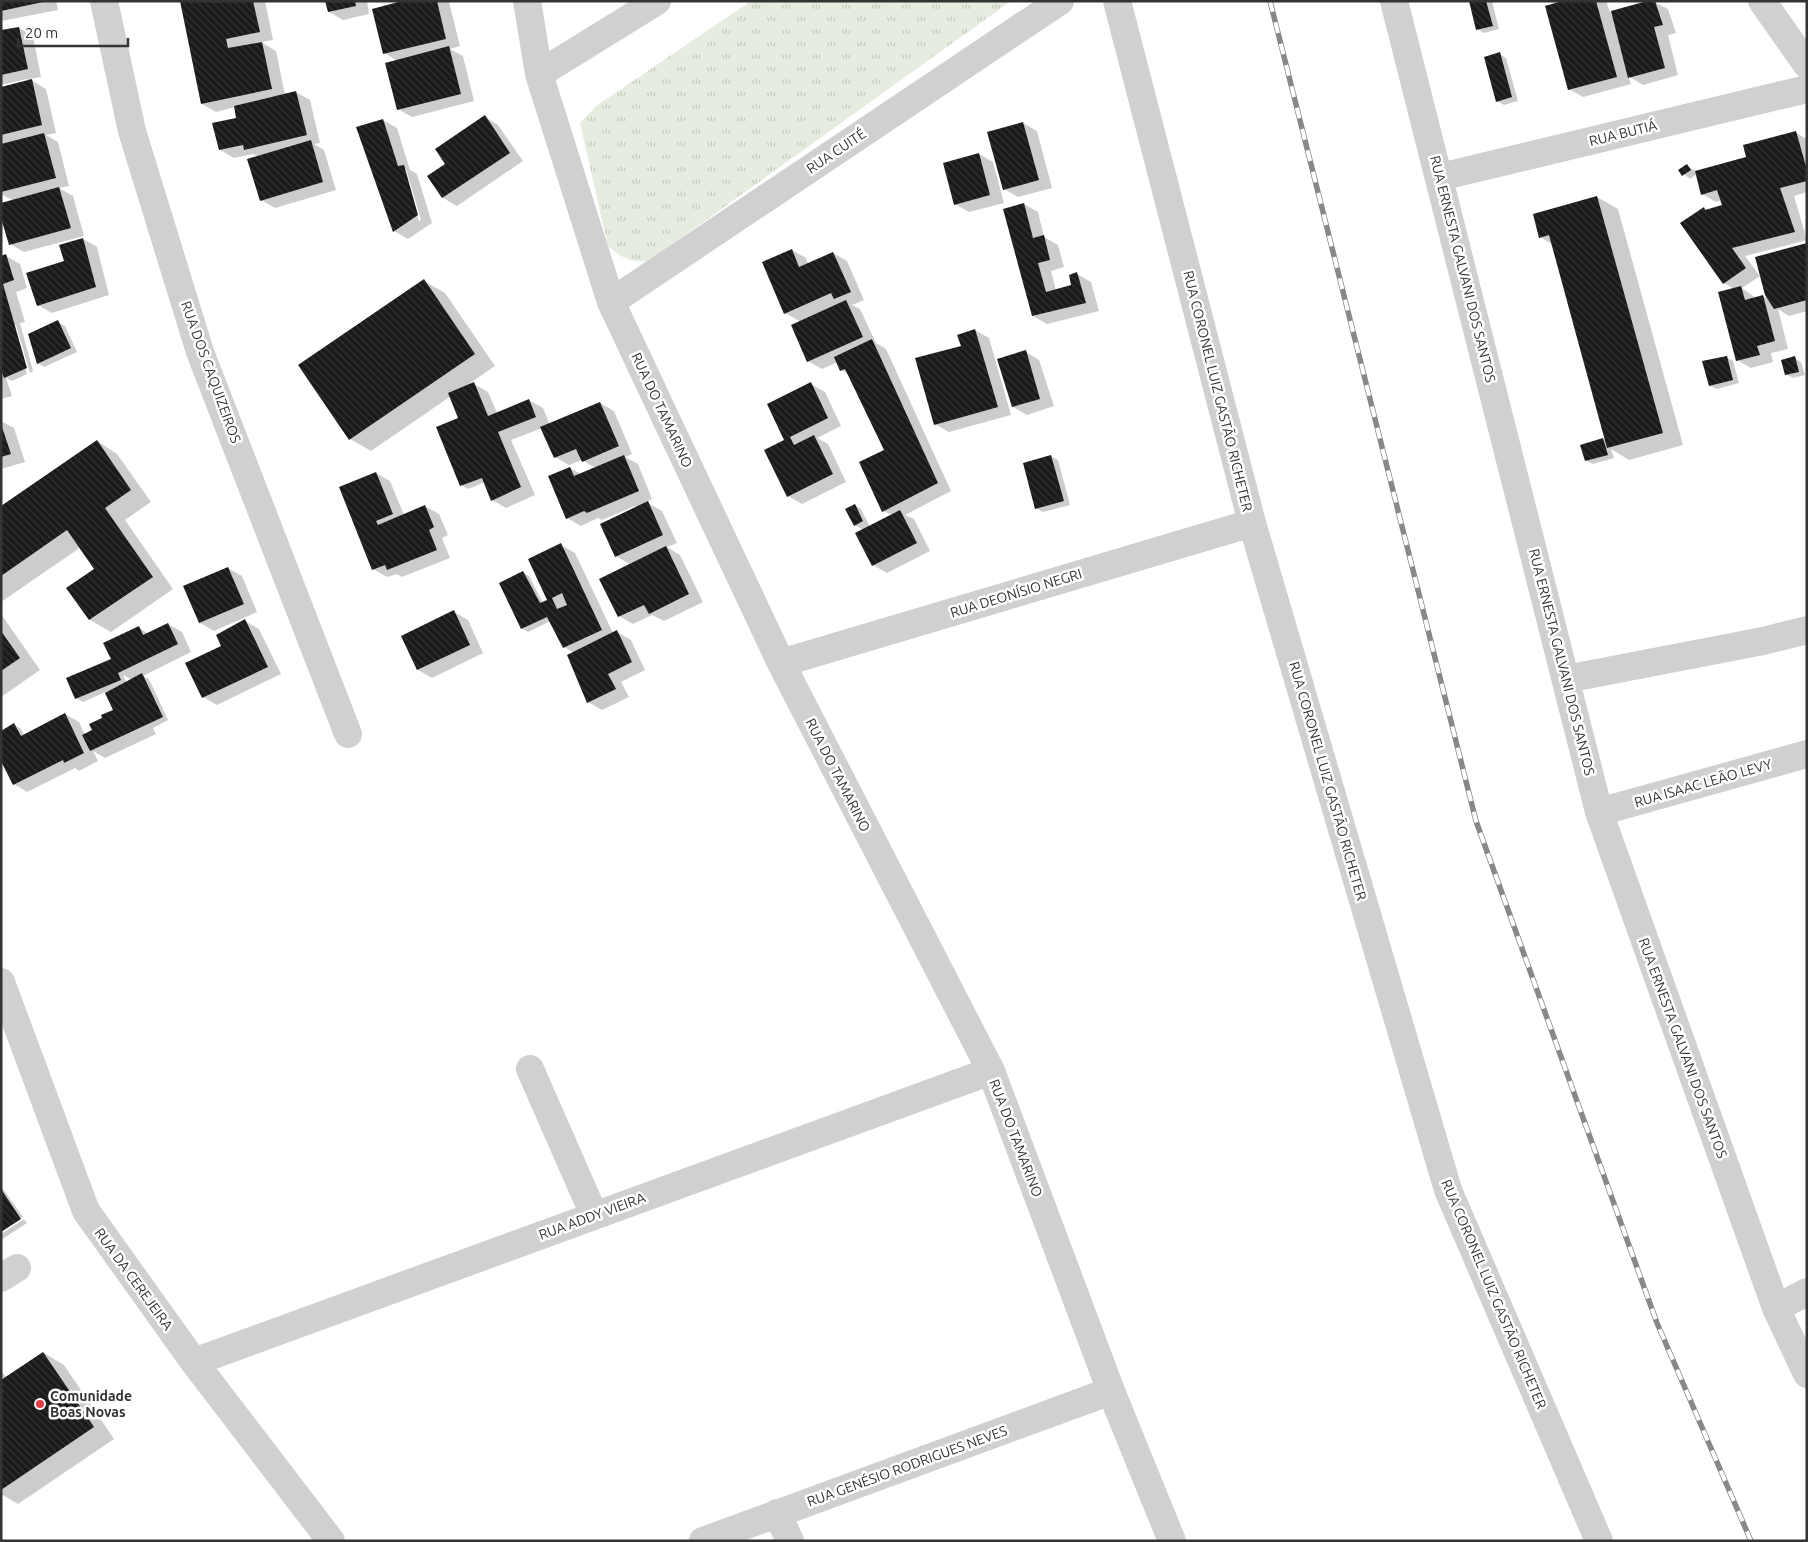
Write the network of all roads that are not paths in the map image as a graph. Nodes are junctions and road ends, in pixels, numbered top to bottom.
1 (104, 1) edge
2 (528, 1) edge
3 (657, 1) edge
4 (1060, 1) edge
5 (1118, 1) edge
6 (1394, 1) edge
7 (1762, 1) edge
8 (1807, 65) edge
9 (540, 74) junction
10 (1807, 89) edge
11 (1440, 177) junction
12 (611, 302) junction
13 (1252, 523) junction
14 (1807, 630) edge
15 (781, 663) junction
16 (1566, 678) junction
17 (348, 734) dead end
18 (1807, 754) edge
19 (1599, 812) junction
20 (1, 982) edge
21 (530, 1069) dead end
22 (991, 1071) junction
23 (594, 1216) junction
24 (1807, 1292) edge
25 (1776, 1308) junction
26 (194, 1362) junction
27 (1807, 1374) edge
28 (1111, 1392) junction
29 (777, 1513) junction
30 (331, 1541) edge
31 (703, 1541) edge
32 (790, 1541) edge
33 (1172, 1541) edge
34 (1599, 1541) edge

1 - 17 street, RUA DOS CAQUIZEIROS
2 - 9 street, RUA DO TAMARINO
3 - 9 street
4 - 12 street, RUA CUITÉ
5 - 13 street, RUA CORONEL LUIZ GASTÃO RICHETER
6 - 11 street, RUA ERNESTA GALVANI DOS SANTOS
7 - 8 street
9 - 12 street, RUA DO TAMARINO
10 - 11 street, RUA BUTIÁ
11 - 16 street, RUA ERNESTA GALVANI DOS SANTOS
12 - 15 street, RUA DO TAMARINO
13 - 15 street, RUA DEONÍSIO NEGRI
13 - 34 street, RUA CORONEL LUIZ GASTÃO RICHETER
14 - 16 street
15 - 22 street, RUA DO TAMARINO
16 - 19 street, RUA ERNESTA GALVANI DOS SANTOS
18 - 19 street, RUA ISAAC LEÃO LEVY
19 - 25 street, RUA ERNESTA GALVANI DOS SANTOS
20 - 26 street, RUA DA CEREJEIRA
21 - 23 street
22 - 23 street, RUA ADDY VIEIRA
22 - 28 street, RUA DO TAMARINO
23 - 26 street, RUA ADDY VIEIRA
24 - 25 street
25 - 27 street, RUA ERNESTA GALVANI DOS SANTOS
26 - 30 street, RUA DA CEREJEIRA
28 - 29 street, RUA GENÉSIO RODRIGUES NEVES
28 - 33 street, RUA DO TAMARINO
29 - 31 street, RUA GENÉSIO RODRIGUES NEVES
29 - 32 street

